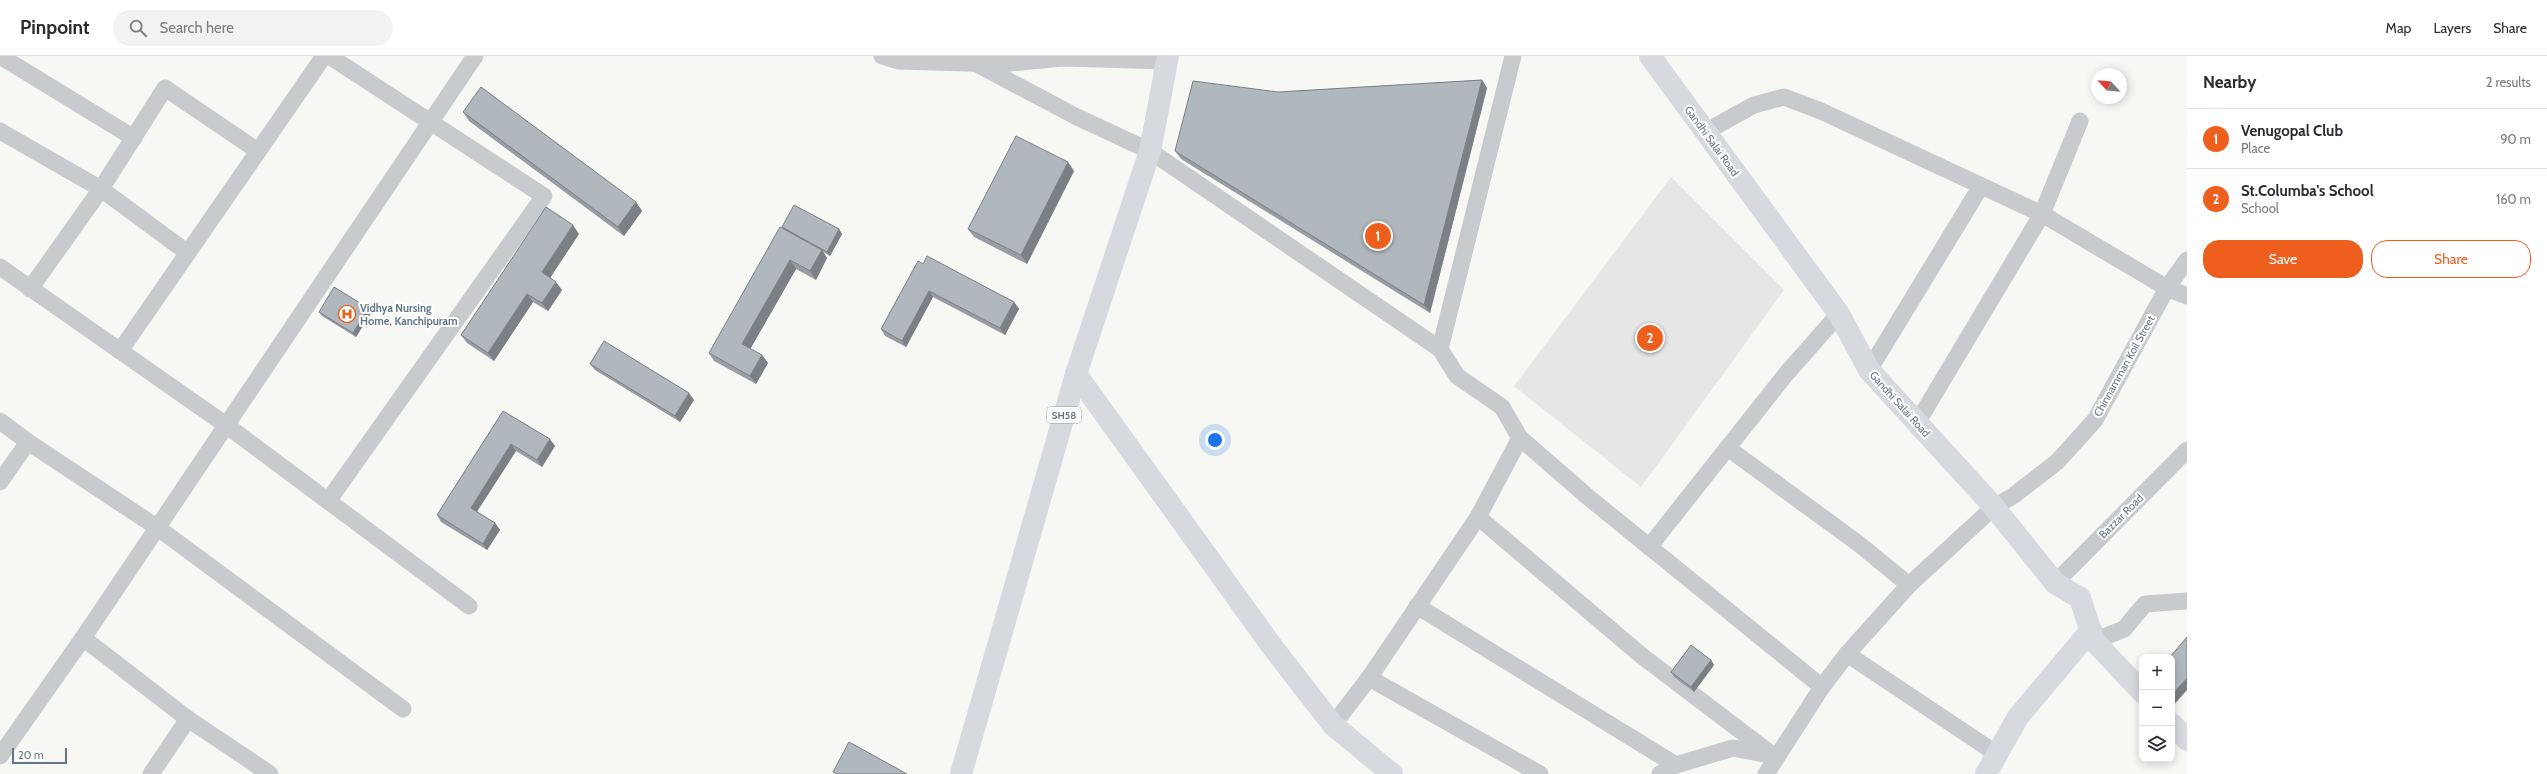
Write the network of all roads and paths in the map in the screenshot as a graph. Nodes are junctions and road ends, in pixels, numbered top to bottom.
1 (0, 56) edge
2 (324, 56) edge
3 (329, 56) edge
4 (475, 56) edge
5 (882, 56) edge
6 (1513, 56) edge
7 (1650, 56) edge
8 (1168, 59) edge
9 (975, 63) junction
10 (431, 121) junction
11 (2080, 121) dead end
12 (0, 131) edge
13 (1704, 132) junction
14 (134, 138) junction
15 (1150, 151) junction
16 (258, 152) junction
17 (1981, 186) junction
18 (101, 189) junction
19 (2042, 214) junction
20 (188, 253) junction
21 (2187, 260) edge
22 (0, 266) edge
23 (2167, 288) junction
24 (30, 289) junction
25 (2187, 296) edge
26 (1839, 314) junction
27 (1440, 349) junction
28 (120, 351) junction
29 (1869, 370) junction
30 (1076, 374) junction
31 (0, 421) edge
32 (1917, 423) junction
33 (226, 425) junction
34 (1520, 438) junction
35 (28, 442) junction
36 (1729, 449) junction
37 (2187, 450) edge
38 (0, 482) edge
39 (328, 501) junction
40 (1994, 507) junction
41 (1478, 517) junction
42 (158, 528) junction
43 (1649, 547) junction
44 (2056, 583) junction
45 (1909, 585) junction
46 (2187, 601) edge
47 (469, 606) dead end
48 (1418, 606) junction
49 (2093, 636) junction
50 (83, 638) junction
51 (1847, 654) junction
52 (1369, 678) junction
53 (1822, 687) junction
54 (2140, 690) edge
55 (403, 709) dead end
56 (188, 719) junction
57 (1333, 725) junction
58 (2174, 726) edge
59 (2187, 740) edge
60 (1997, 754) junction
61 (0, 756) edge
62 (1776, 757) junction
63 (1676, 765) junction
64 (151, 774) edge
65 (270, 774) edge
66 (961, 774) edge
67 (1392, 774) edge
68 (1540, 774) edge
69 (1660, 774) edge
70 (1766, 774) edge
71 (1986, 774) edge

1 - 14 street
2 - 16 street
3 - 10 street
4 - 10 street
5 - 9 street
6 - 27 street
7 - 13 street, Gandhi Salai Road
8 - 9 street
8 - 15 street, SH58
9 - 15 street
10 - 33 street
10 - 39 street
11 - 19 street
12 - 18 street
13 - 17 street
13 - 26 street, Gandhi Salai Road
14 - 16 street
14 - 18 street
15 - 27 street
15 - 30 street, SH58
16 - 20 street
17 - 19 street
17 - 29 street
18 - 20 street
18 - 24 street
19 - 23 street
19 - 32 street
20 - 28 street
21 - 23 street, Chinnamman Koil Street
22 - 24 street
23 - 25 street
23 - 40 street, Chinnamman Koil Street
24 - 28 street
26 - 29 street, Gandhi Salai Road
26 - 36 street
27 - 34 street
28 - 33 street
29 - 32 street, Gandhi Salai Road
30 - 57 street
30 - 66 street, SH58
31 - 35 street
32 - 40 street, Gandhi Salai Road
33 - 39 street
33 - 42 street
34 - 41 street
34 - 43 street
35 - 38 street
35 - 42 street
36 - 43 street
36 - 45 street
37 - 44 street, Bazzar Road
39 - 47 street
40 - 44 street, Gandhi Salai Road
40 - 45 street, Chinnamman Koil Street
41 - 48 street
41 - 62 street
42 - 50 street
42 - 55 street
43 - 53 street
44 - 49 street, Gandhi Salai Road
45 - 51 street, Chinnamman Koil Street
46 - 49 street
48 - 52 street
48 - 63 street
49 - 54 street, Gandhi Salai Road
49 - 60 street
50 - 56 street
50 - 61 street
51 - 53 street, Chinnamman Koil Street
51 - 60 street
52 - 57 street
52 - 68 street
53 - 62 street, Chinnamman Koil Street
56 - 64 street
56 - 65 street
57 - 67 street
58 - 59 street
60 - 71 street
62 - 63 street
62 - 70 street, Chinnamman Koil Street
63 - 69 street

